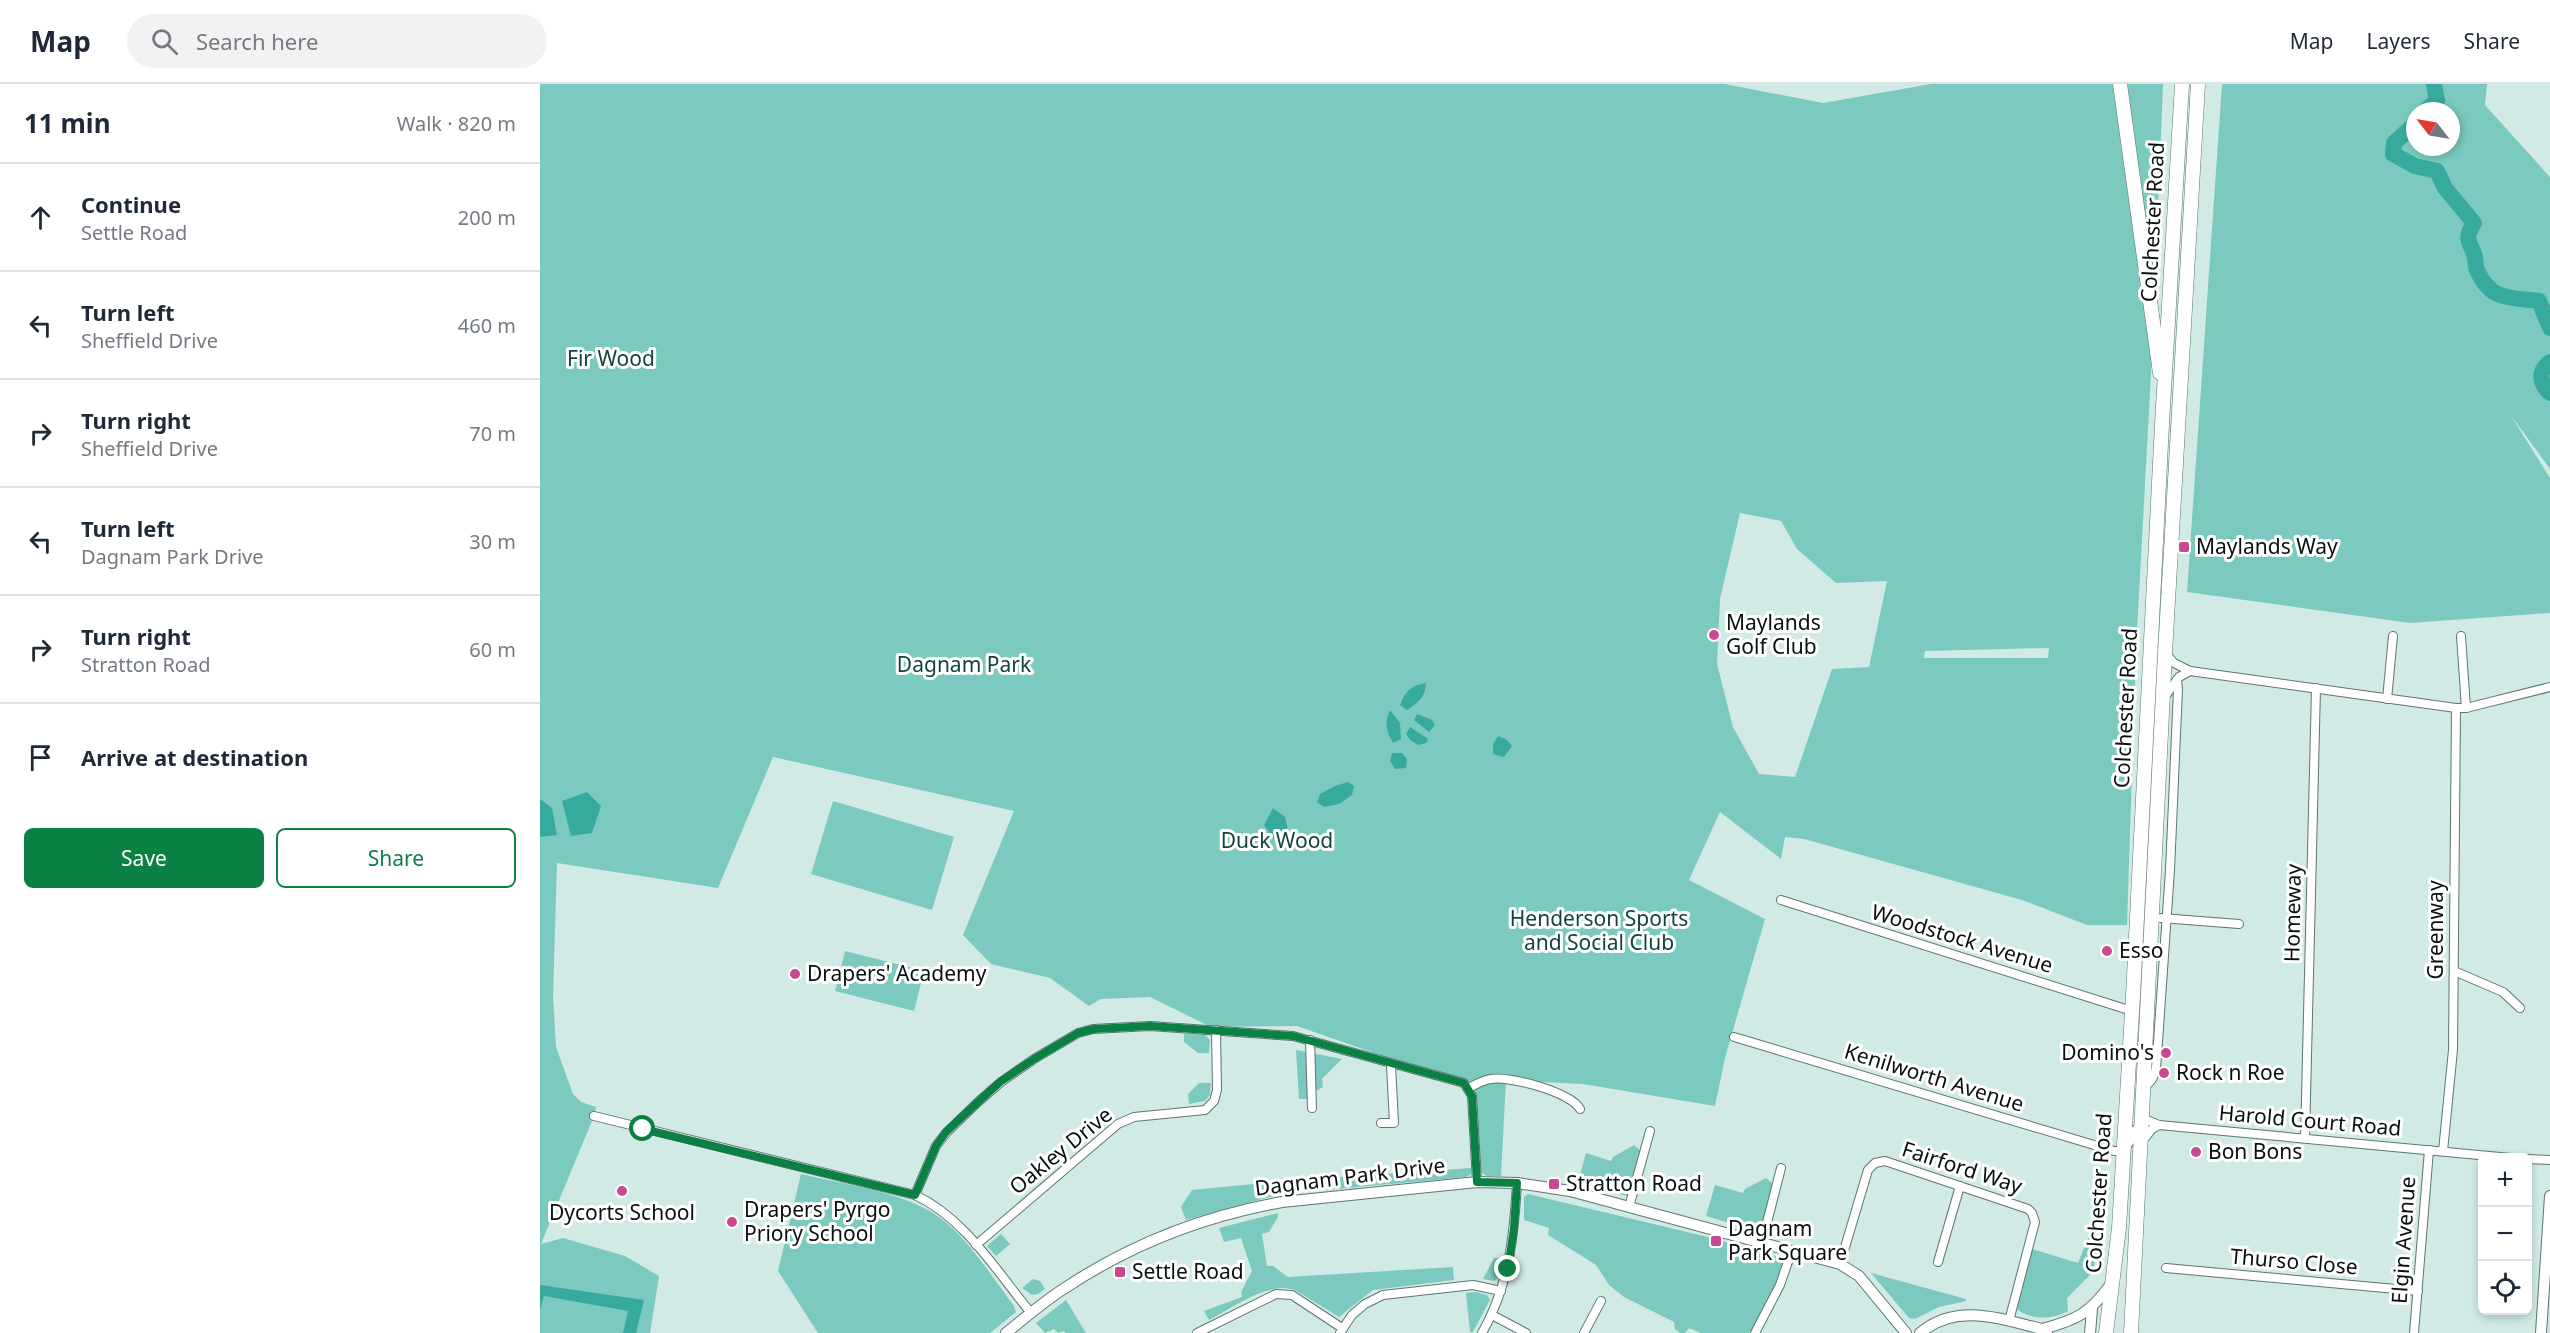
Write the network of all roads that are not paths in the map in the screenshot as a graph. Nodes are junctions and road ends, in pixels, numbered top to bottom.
1 (2120, 84) edge
2 (2182, 84) edge
3 (2198, 84) edge
4 (2164, 392) junction
5 (2393, 636) dead end
6 (2462, 636) dead end
7 (2168, 656) junction
8 (2190, 671) junction
9 (2177, 679) junction
10 (2550, 687) edge
11 (2316, 688) junction
12 (2387, 699) junction
13 (2163, 700) junction
14 (2461, 708) junction
15 (1781, 900) dead end
16 (2158, 918) junction
17 (2239, 924) dead end
18 (2454, 971) junction
19 (2520, 1008) dead end
20 (2132, 1011) junction
21 (1216, 1030) junction
22 (1734, 1037) dead end
23 (1310, 1040) junction
24 (1391, 1065) junction
25 (1469, 1088) junction
26 (1312, 1108) dead end
27 (1580, 1108) dead end
28 (594, 1116) dead end
29 (1381, 1123) dead end
30 (2142, 1124) junction
31 (2159, 1125) junction
32 (1650, 1131) dead end
33 (2305, 1138) junction
34 (2141, 1143) junction
35 (2428, 1150) junction
36 (2123, 1151) junction
37 (2443, 1151) junction
38 (2478, 1155) edge
39 (2532, 1159) edge
40 (2550, 1160) edge
41 (1781, 1168) dead end
42 (1477, 1182) junction
43 (1517, 1183) junction
44 (1960, 1186) junction
45 (915, 1195) junction
46 (2550, 1196) edge
47 (1629, 1207) junction
48 (1762, 1242) junction
49 (976, 1245) junction
50 (1792, 1250) junction
51 (1938, 1262) dead end
52 (1840, 1264) junction
53 (2166, 1268) dead end
54 (2114, 1280) junction
55 (1501, 1291) junction
56 (2418, 1291) junction
57 (1601, 1301) dead end
58 (2092, 1308) junction
59 (1031, 1313) junction
60 (1492, 1315) junction
61 (2009, 1321) junction
62 (1341, 1331) edge
63 (2044, 1331) edge
64 (1006, 1333) edge
65 (1197, 1333) edge
66 (1482, 1333) edge
67 (1526, 1333) edge
68 (1584, 1333) edge
69 (1755, 1333) edge
70 (1906, 1333) edge
71 (1920, 1333) edge
72 (2090, 1333) edge
73 (2106, 1333) edge
74 (2131, 1333) edge
75 (2415, 1333) edge
76 (2541, 1333) edge

1 - 4 highway
2 - 4 highway, Colchester Road
3 - 7 highway, Colchester Road
4 - 20 highway, Colchester Road
5 - 12 street
6 - 14 street, Greenway
7 - 8 street
7 - 9 street, Colchester Road
7 - 13 highway, Colchester Road
8 - 9 street
8 - 11 street
9 - 13 street
9 - 16 street, Colchester Road
10 - 14 street
11 - 12 street
11 - 33 street, Homeway
12 - 14 street
13 - 16 highway, Colchester Road
14 - 18 street, Greenway
15 - 20 street, Woodstock Avenue
16 - 17 street
16 - 30 highway, Colchester Road
18 - 19 street
18 - 37 street, Greenway
20 - 36 highway, Colchester Road
21 - 23 street
21 - 45 street
21 - 49 street, Oakley Drive
22 - 36 street, Kenilworth Avenue
23 - 24 street
23 - 26 street
24 - 25 street
24 - 29 street
25 - 27 street
25 - 42 street
28 - 45 street
30 - 31 street, Harold Court Road
30 - 34 highway, Colchester Road
30 - 36 street
31 - 33 street, Harold Court Road
31 - 34 street
32 - 47 street
33 - 35 street, Harold Court Road
34 - 74 highway, Colchester Road
35 - 37 street, Harold Court Road
35 - 56 street, Elgin Avenue
36 - 54 highway, Colchester Road
37 - 38 street, Harold Court Road
39 - 40 street
41 - 48 street
42 - 43 street, Dagnam Park Drive
42 - 59 street, Dagnam Park Drive
43 - 47 street, Dagnam Park Drive
43 - 55 street
44 - 51 street
44 - 52 street, Fairford Way
44 - 61 street, Fairford Way
45 - 49 street
46 - 76 street
47 - 48 street, Dagnam Park Drive
48 - 50 street, Dagnam Park Drive
49 - 59 street
50 - 52 street, Dagnam Park Drive
50 - 69 street
52 - 70 street, Dagnam Park Drive
53 - 56 street, Thurso Close
54 - 58 street
54 - 73 highway, Colchester Road
55 - 60 street
55 - 62 street
56 - 75 street, Elgin Avenue
57 - 68 street
58 - 63 street
58 - 72 street
59 - 64 street, Dagnam Park Drive
60 - 66 street
60 - 67 street
61 - 63 street
61 - 71 street
62 - 65 street

